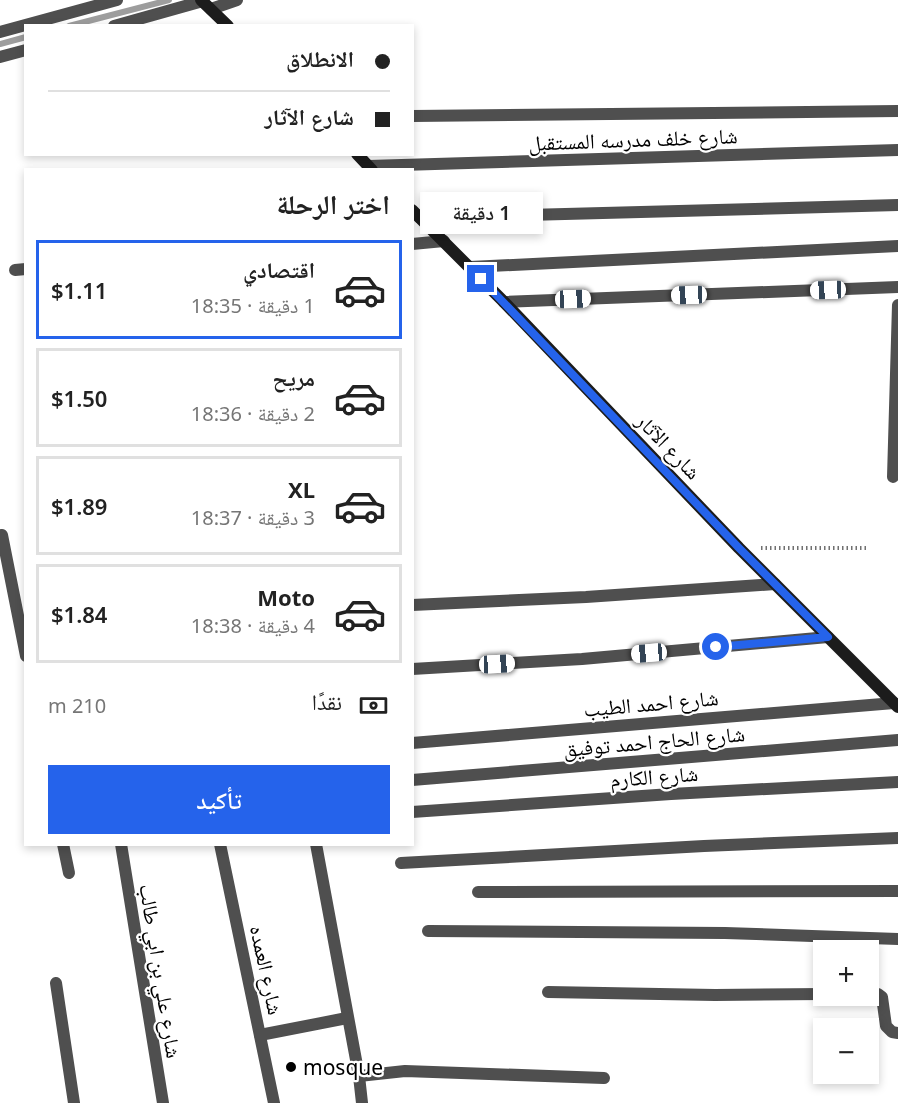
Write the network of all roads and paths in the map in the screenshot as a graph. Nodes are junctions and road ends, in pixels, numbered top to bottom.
1 (117, 0) edge
2 (237, 0) edge
3 (205, 3) edge
4 (29, 24) edge
5 (122, 24) edge
6 (226, 24) edge
7 (24, 25) edge
8 (0, 32) edge
9 (24, 51) edge
10 (0, 57) edge
11 (898, 111) edge
12 (414, 116) edge
13 (898, 150) edge
14 (359, 156) edge
15 (370, 168) edge
16 (898, 205) edge
17 (416, 214) edge
18 (444, 242) junction
19 (414, 244) edge
20 (898, 246) edge
21 (470, 267) junction
22 (898, 287) edge
23 (504, 302) junction
24 (898, 305) edge
25 (893, 477) dead end
26 (2, 535) dead end
27 (739, 548) junction
28 (868, 548) dead end
29 (774, 584) junction
30 (414, 605) edge
31 (828, 637) junction
32 (24, 646) edge
33 (414, 669) edge
34 (896, 705) edge
35 (898, 740) edge
36 (414, 743) edge
37 (414, 780) edge
38 (898, 782) edge
39 (414, 812) edge
40 (898, 838) edge
41 (63, 846) edge
42 (121, 846) edge
43 (220, 846) edge
44 (316, 846) edge
45 (401, 863) dead end
46 (69, 873) dead end
47 (898, 891) edge
48 (478, 892) dead end
49 (428, 931) dead end
50 (898, 939) edge
51 (56, 983) dead end
52 (548, 992) dead end
53 (813, 994) edge
54 (879, 995) edge
55 (347, 1018) junction
56 (898, 1034) edge
57 (260, 1035) junction
58 (359, 1076) junction
59 (604, 1078) dead end
60 (74, 1103) edge
61 (162, 1103) edge
62 (274, 1103) edge
63 (362, 1103) edge

1 - 4 street
2 - 3 street
3 - 5 street
3 - 6 main road
7 - 8 street
9 - 10 street
11 - 12 street
13 - 15 street, شارع خلف مدرسه المستقبل
14 - 15 main road
16 - 17 street
17 - 18 main road, شارع الآثار
18 - 19 street
18 - 21 main road, شارع الآثار
20 - 21 street
21 - 23 main road, شارع الآثار
22 - 23 street
23 - 27 main road, شارع الآثار
24 - 25 street
26 - 32 street
27 - 28 path
27 - 29 main road, شارع الآثار
29 - 30 street
29 - 31 main road, شارع الآثار
31 - 33 street
31 - 34 main road, شارع الآثار
34 - 36 street, شارع احمد الطيب
35 - 37 street, شارع الحاج احمد توفيق
38 - 39 street, شارع الكارم
40 - 45 street
41 - 46 street
42 - 61 street, شارع علي بن ابي طالب
43 - 57 street, شارع العمده
44 - 55 street
47 - 48 street
49 - 50 street
51 - 60 street
52 - 53 street
54 - 56 street
55 - 57 street
55 - 58 street
57 - 62 street, شارع العمده
58 - 59 street
58 - 63 street

